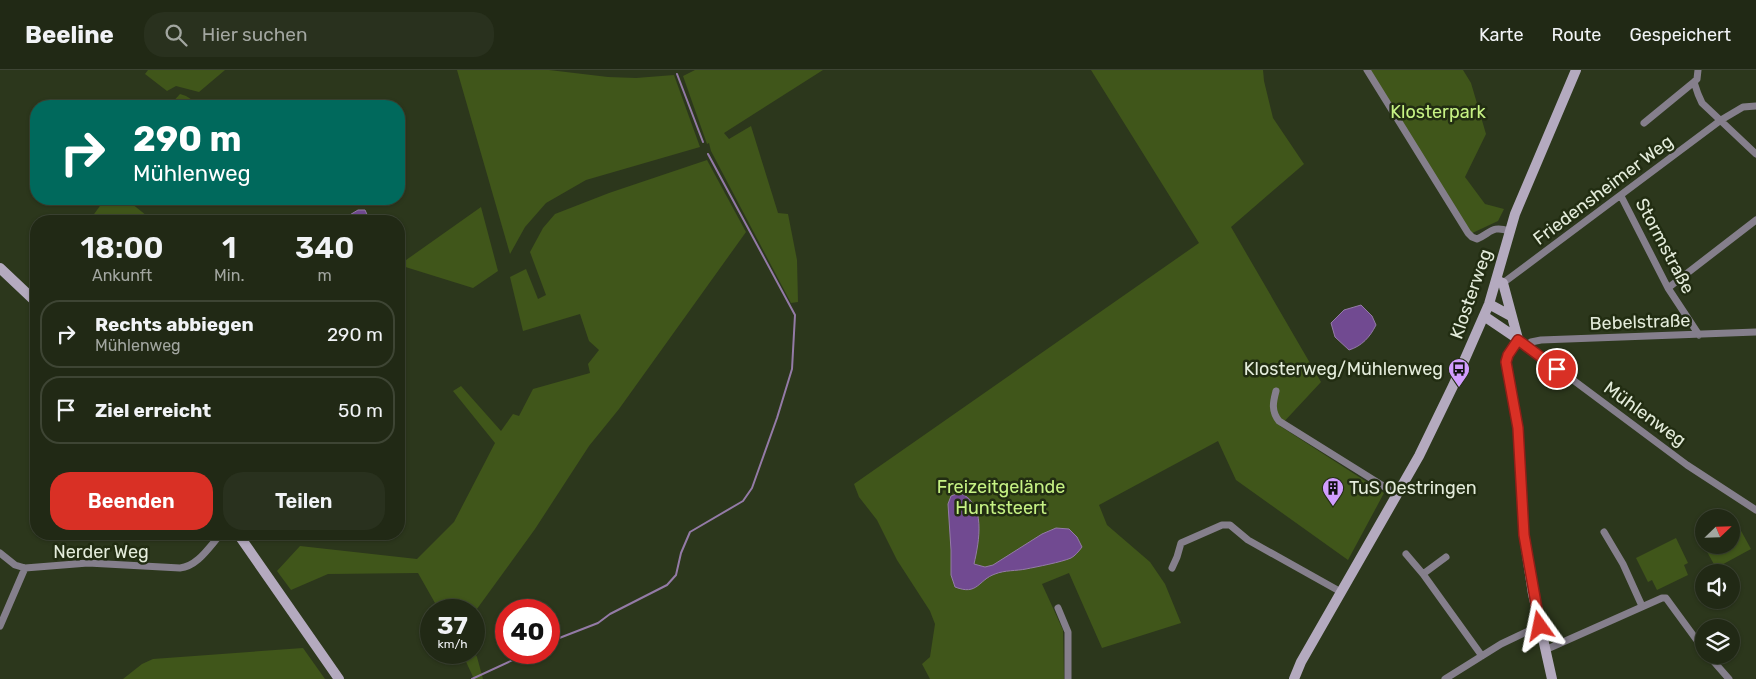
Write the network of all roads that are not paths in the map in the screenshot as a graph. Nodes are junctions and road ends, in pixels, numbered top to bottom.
1 (1367, 70) edge
2 (1576, 70) edge
3 (1698, 70) edge
4 (1694, 82) junction
5 (1756, 106) edge
6 (1721, 120) junction
7 (1644, 123) dead end
8 (1756, 154) edge
9 (1621, 196) junction
10 (1756, 220) edge
11 (1509, 231) junction
12 (0, 268) edge
13 (1500, 282) junction
14 (1668, 288) junction
15 (30, 296) edge
16 (1489, 304) junction
17 (1484, 316) junction
18 (1511, 316) junction
19 (1756, 332) edge
20 (1698, 335) junction
21 (1522, 343) junction
22 (1276, 391) dead end
23 (1396, 494) junction
24 (1756, 510) edge
25 (1604, 532) dead end
26 (215, 540) edge
27 (242, 540) edge
28 (0, 553) edge
29 (1406, 554) dead end
30 (1446, 557) dead end
31 (25, 568) junction
32 (1172, 568) dead end
33 (1423, 574) junction
34 (1340, 592) junction
35 (1642, 606) junction
36 (1058, 608) dead end
37 (0, 626) edge
38 (1540, 626) junction
39 (1695, 638) edge
40 (1545, 650) junction
41 (1482, 656) junction
42 (1716, 664) edge
43 (339, 679) edge
44 (1068, 679) edge
45 (1294, 679) edge
46 (1444, 679) edge
47 (1552, 679) edge
48 (1729, 679) edge

1 - 11 street
2 - 11 street, Klosterweg
3 - 4 street
4 - 6 street
4 - 7 street
5 - 6 street, Friedensheimer Weg
6 - 8 street
6 - 9 street, Friedensheimer Weg
9 - 13 street, Friedensheimer Weg
9 - 14 street, Stormstraße
10 - 14 street
11 - 13 street, Klosterweg
12 - 15 street
13 - 16 street, Klosterweg
13 - 18 street
14 - 20 street, Stormstraße
16 - 17 street, Klosterweg
16 - 18 street
17 - 21 street, Mühlenweg
17 - 23 street, Klosterweg
18 - 21 street
19 - 20 street, Bebelstraße
20 - 21 street, Bebelstraße
21 - 24 street, Mühlenweg
21 - 38 street
22 - 23 street
23 - 34 street, Klosterweg
25 - 35 street
26 - 31 street, Nerder Weg
27 - 43 street
28 - 31 street
29 - 33 street
30 - 33 street
31 - 37 street
32 - 34 street
33 - 41 street
34 - 45 street, Klosterweg
35 - 39 street
35 - 40 street
36 - 44 street
38 - 40 street
38 - 41 street
40 - 47 street
41 - 46 street
42 - 48 street

